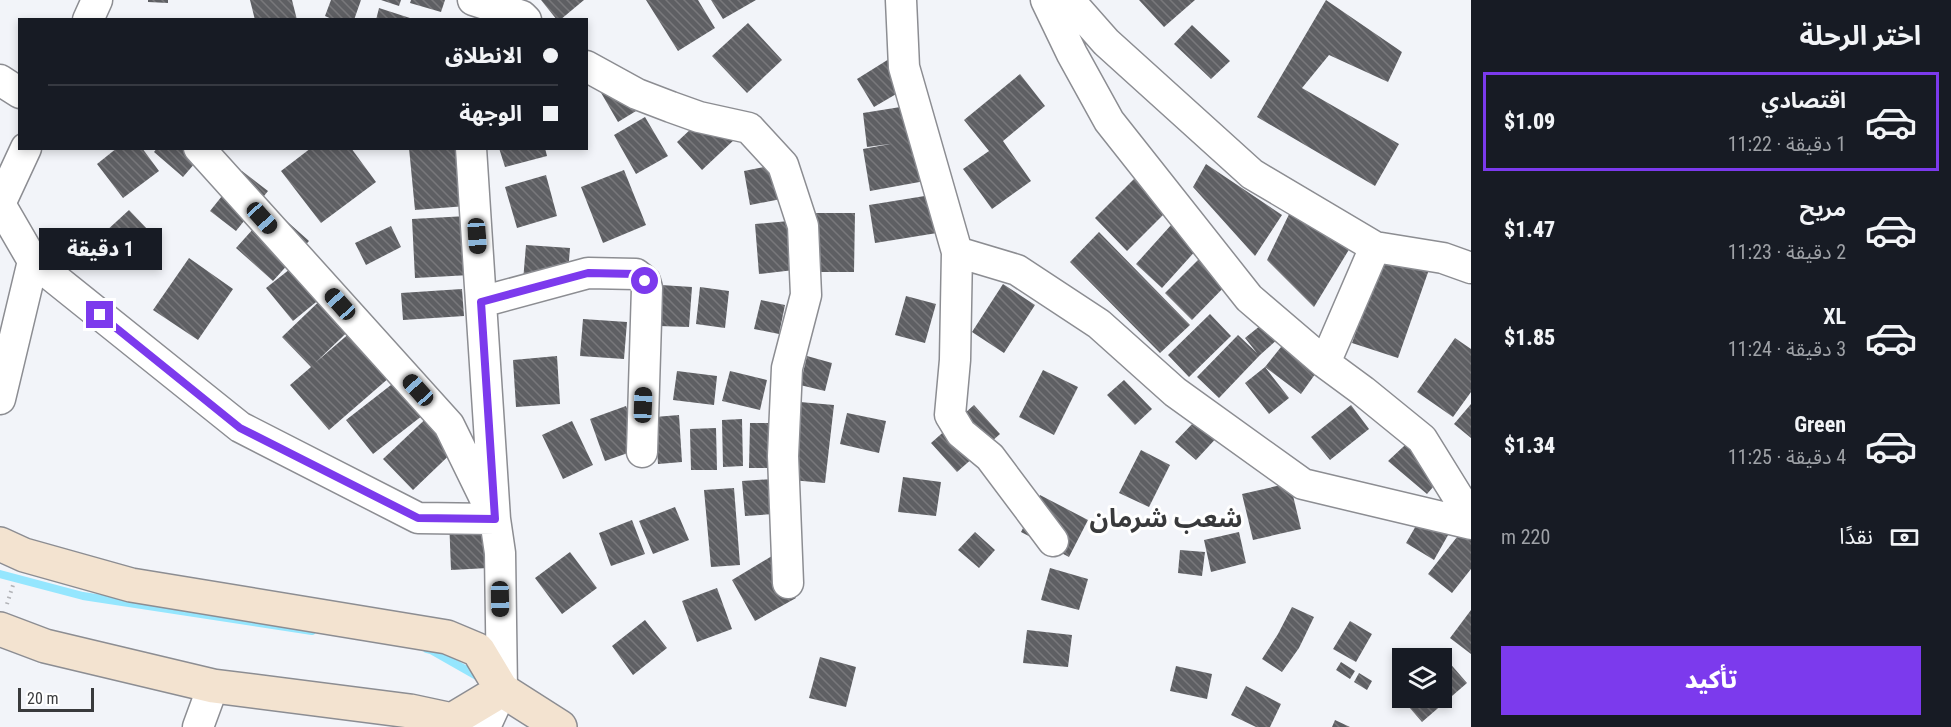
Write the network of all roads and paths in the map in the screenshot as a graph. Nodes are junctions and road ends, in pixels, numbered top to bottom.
1 (459, 0) edge
2 (473, 0) edge
3 (901, 0) edge
4 (1046, 0) edge
5 (1069, 0) edge
6 (462, 18) edge
7 (524, 18) edge
8 (588, 67) edge
9 (0, 80) edge
10 (18, 92) edge
11 (25, 150) edge
12 (201, 150) edge
13 (471, 150) edge
14 (0, 204) edge
15 (1375, 247) junction
16 (957, 252) junction
17 (33, 261) junction
18 (1471, 267) edge
19 (481, 302) junction
20 (1325, 363) junction
21 (0, 399) edge
22 (642, 452) dead end
23 (1471, 518) edge
24 (495, 519) junction
25 (1471, 524) edge
26 (1053, 541) dead end
27 (12, 550) edge
28 (788, 583) dead end
29 (2, 622) edge
30 (213, 686) junction
31 (502, 690) junction
32 (198, 727) edge
33 (485, 727) edge
34 (560, 727) edge

1 - 6 street
2 - 7 street
3 - 16 street
4 - 20 street
5 - 15 street
8 - 28 street
9 - 10 street
11 - 14 street
12 - 24 street
13 - 19 street
14 - 17 street
15 - 18 street
15 - 20 street
16 - 25 street
16 - 26 street
17 - 21 street
17 - 24 street
19 - 22 street
19 - 24 street
20 - 23 street
24 - 31 street
27 - 29 path
27 - 31 main road
29 - 30 main road
30 - 31 main road
30 - 32 street
31 - 33 street
31 - 34 main road

